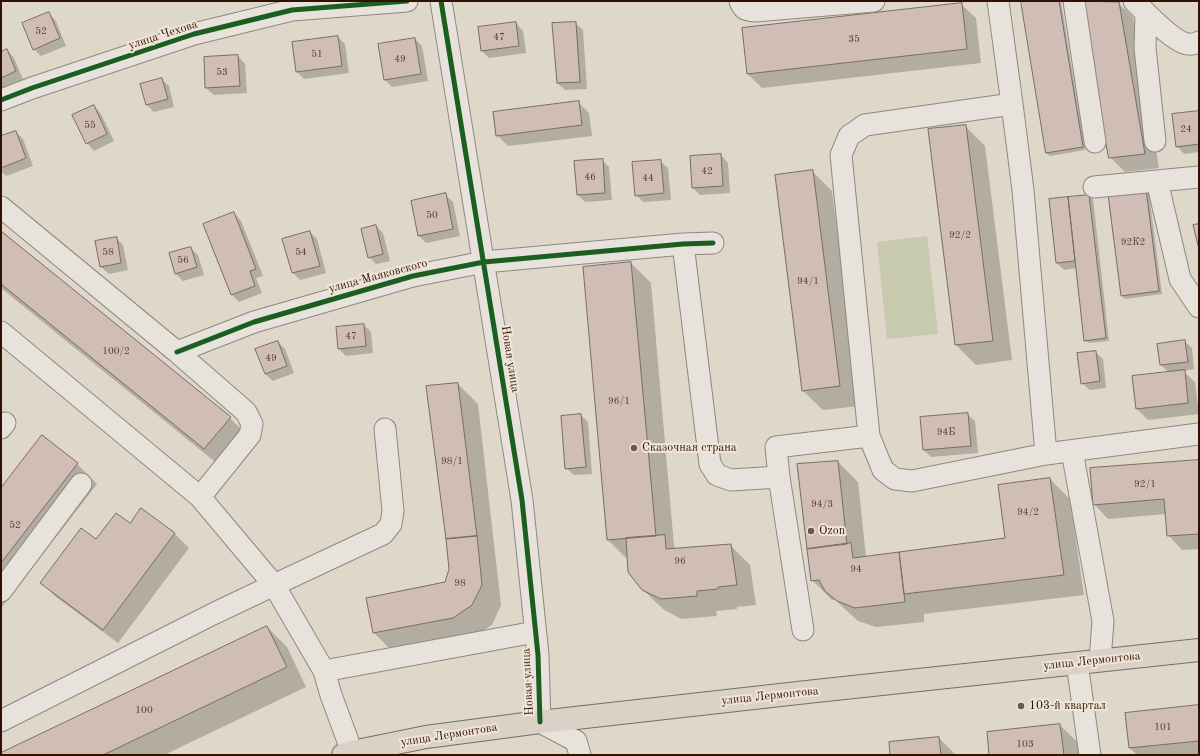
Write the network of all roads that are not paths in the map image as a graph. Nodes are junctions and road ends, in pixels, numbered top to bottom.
1 (407, 1) edge
2 (441, 1) edge
3 (740, 1) edge
4 (874, 1) edge
5 (998, 1) edge
6 (1074, 1) edge
7 (1140, 7) edge
8 (1199, 42) edge
9 (1, 100) edge
10 (1012, 104) junction
11 (1155, 141) dead end
12 (1095, 142) dead end
13 (1199, 177) edge
14 (1157, 181) junction
15 (1094, 187) dead end
16 (1, 207) edge
17 (713, 243) dead end
18 (683, 244) junction
19 (484, 262) junction
20 (1199, 307) edge
21 (1, 332) edge
22 (177, 352) junction
23 (385, 429) dead end
24 (1199, 434) edge
25 (869, 436) junction
26 (1072, 451) junction
27 (1046, 454) junction
28 (779, 477) junction
29 (81, 484) dead end
30 (200, 498) junction
31 (274, 585) junction
32 (1, 591) edge
33 (803, 630) dead end
34 (535, 632) junction
35 (1199, 650) edge
36 (1100, 660) junction
37 (1077, 663) junction
38 (324, 671) junction
39 (1, 721) edge
40 (540, 722) junction
41 (348, 753) edge
42 (580, 755) edge
43 (1090, 755) edge

1 - 9 street, улица Чехова
2 - 19 street, Новая улица
3 - 4 street
5 - 10 street
6 - 12 street
7 - 8 street
7 - 11 street
10 - 25 street
10 - 27 street
13 - 14 street
14 - 15 street
14 - 20 street
16 - 22 street
17 - 18 street, улица Маяковского
18 - 19 street, улица Маяковского
18 - 28 street
19 - 22 street, улица Маяковского
19 - 34 street, Новая улица
21 - 30 street
22 - 30 street
23 - 31 street
24 - 26 street
25 - 27 street
25 - 28 street
26 - 27 street
26 - 36 street
28 - 33 street
29 - 32 street
30 - 31 street
31 - 38 street
31 - 39 street
34 - 38 street
34 - 40 street, Новая улица
35 - 36 main road, улица Лермонтова
36 - 37 main road, улица Лермонтова
37 - 40 main road, улица Лермонтова
37 - 43 street
38 - 41 street
40 - 41 main road, улица Лермонтова
40 - 42 street

